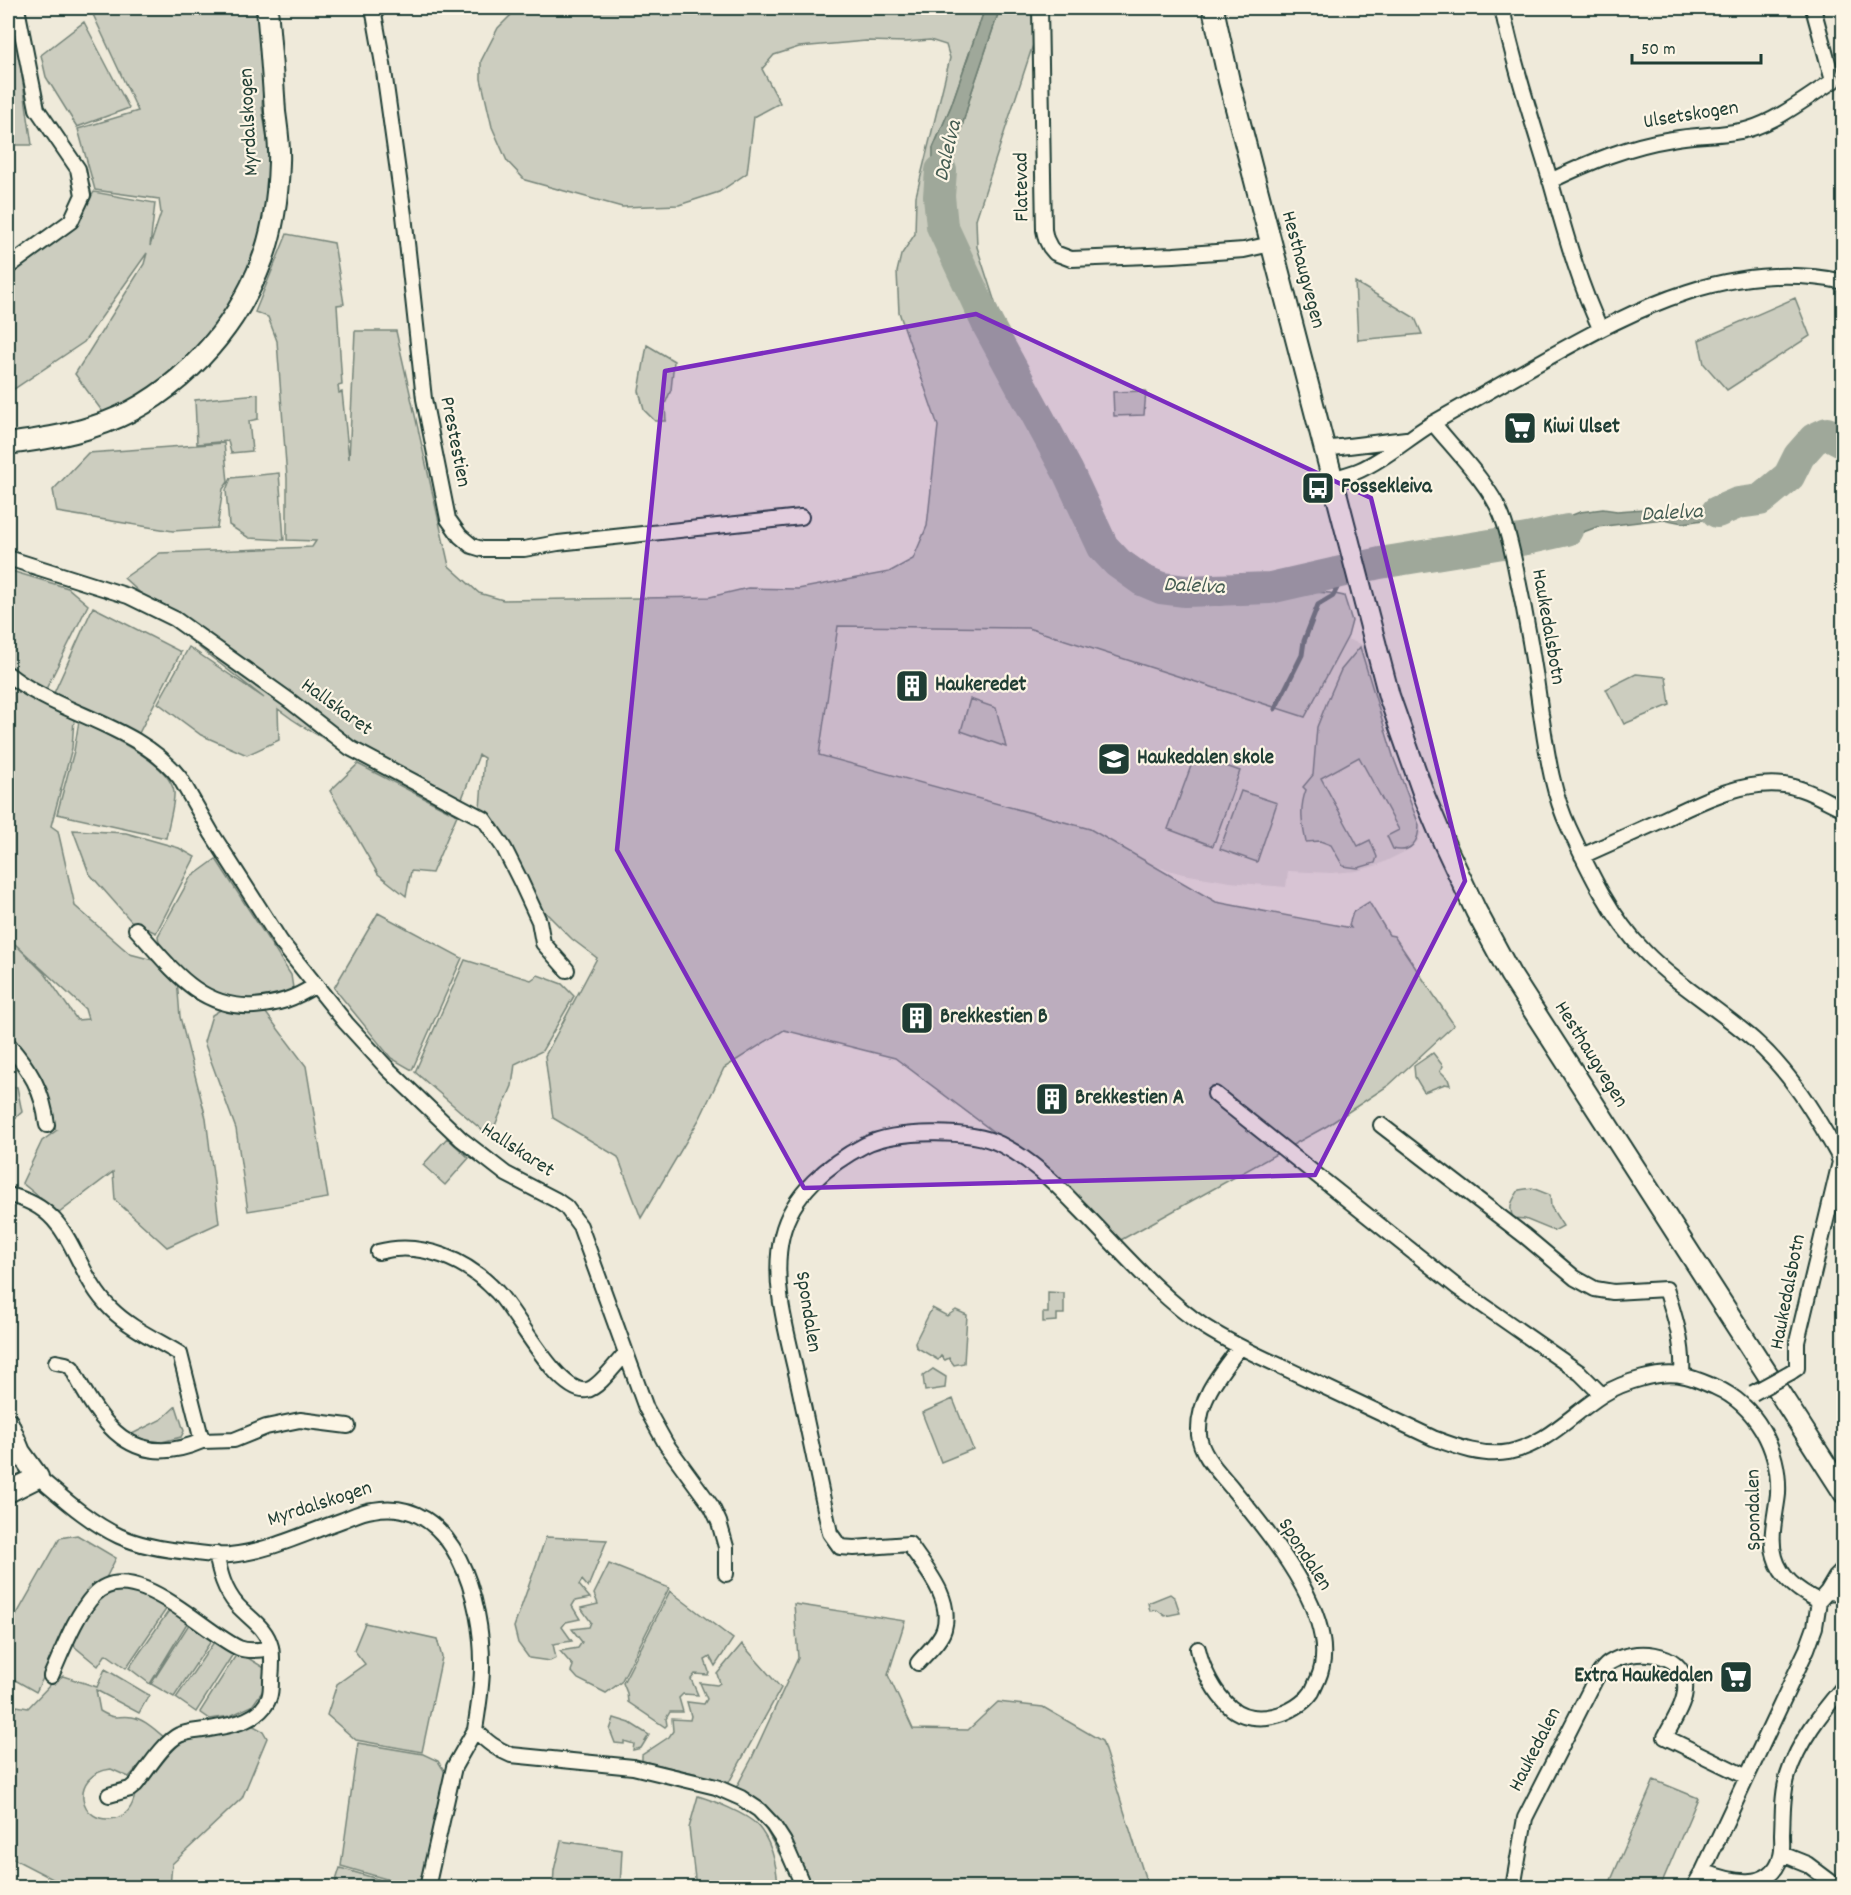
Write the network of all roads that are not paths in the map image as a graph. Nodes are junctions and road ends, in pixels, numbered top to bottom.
1 (17, 8) edge
2 (267, 8) edge
3 (373, 8) edge
4 (1040, 8) edge
5 (1213, 8) edge
6 (1502, 8) edge
7 (1813, 8) edge
8 (1838, 84) edge
9 (1550, 181) junction
10 (1271, 244) junction
11 (8, 267) edge
12 (1844, 282) edge
13 (1600, 328) junction
14 (1433, 423) junction
15 (1406, 439) junction
16 (8, 444) edge
17 (1324, 449) junction
18 (1332, 478) junction
19 (801, 518) dead end
20 (8, 558) edge
21 (8, 674) edge
22 (1844, 809) edge
23 (1582, 856) junction
24 (136, 928) dead end
25 (567, 970) dead end
26 (314, 986) junction
27 (8, 1044) edge
28 (1215, 1094) dead end
29 (47, 1125) dead end
30 (1381, 1125) dead end
31 (1842, 1161) edge
32 (8, 1195) edge
33 (378, 1252) dead end
34 (1240, 1347) junction
35 (626, 1353) junction
36 (56, 1362) dead end
37 (1682, 1375) junction
38 (1602, 1395) junction
39 (1740, 1401) junction
40 (8, 1423) edge
41 (348, 1426) dead end
42 (202, 1441) junction
43 (38, 1477) junction
44 (8, 1492) edge
45 (1844, 1494) edge
46 (216, 1554) junction
47 (1844, 1569) edge
48 (726, 1574) dead end
49 (1844, 1593) edge
50 (1823, 1597) junction
51 (271, 1648) junction
52 (1198, 1649) dead end
53 (918, 1663) dead end
54 (51, 1676) dead end
55 (1844, 1686) edge
56 (476, 1730) junction
57 (1747, 1777) junction
58 (109, 1795) dead end
59 (1782, 1854) junction
60 (1703, 1871) junction
61 (427, 1887) edge
62 (804, 1887) edge
63 (1513, 1887) edge
64 (1693, 1887) edge
65 (1839, 1887) edge

1 - 11 street
2 - 16 main road, Myrdalskogen
3 - 19 street, Prestestien
4 - 10 street, Flatevad
5 - 10 main road, Hesthaugvegen
6 - 9 street
7 - 8 street
8 - 9 street, Ulsetskogen
9 - 13 street
10 - 17 main road, Hesthaugvegen
12 - 13 street
13 - 14 street
14 - 15 street
14 - 23 street, Haukedalsbotn
15 - 17 street
15 - 18 street
17 - 18 main road, Hesthaugvegen
18 - 45 main road, Hesthaugvegen
20 - 25 street, Hallskaret
21 - 26 street, Hallskaret
22 - 23 street
23 - 31 street, Haukedalsbotn
24 - 26 street
26 - 35 street, Hallskaret
27 - 29 street
28 - 38 street
30 - 37 street
31 - 39 street, Haukedalsbotn, bridge
32 - 42 street
33 - 35 street
34 - 38 street, Spondalen
34 - 52 street, Spondalen
34 - 53 street, Spondalen
35 - 48 street, Hallskaret
36 - 42 street
37 - 38 street, Spondalen
37 - 39 street, Spondalen
39 - 50 street, Spondalen
40 - 43 main road, Myrdalskogen
41 - 42 street
43 - 44 main road
43 - 46 street, Myrdalskogen
46 - 51 street
46 - 56 street, Myrdalskogen
47 - 50 street
49 - 50 street
50 - 57 street
51 - 54 street
51 - 58 street
55 - 59 street
56 - 61 street, Myrdalskogen
56 - 62 street
57 - 60 street
57 - 63 street, Haukedalen
59 - 60 street
59 - 65 street
60 - 64 street

